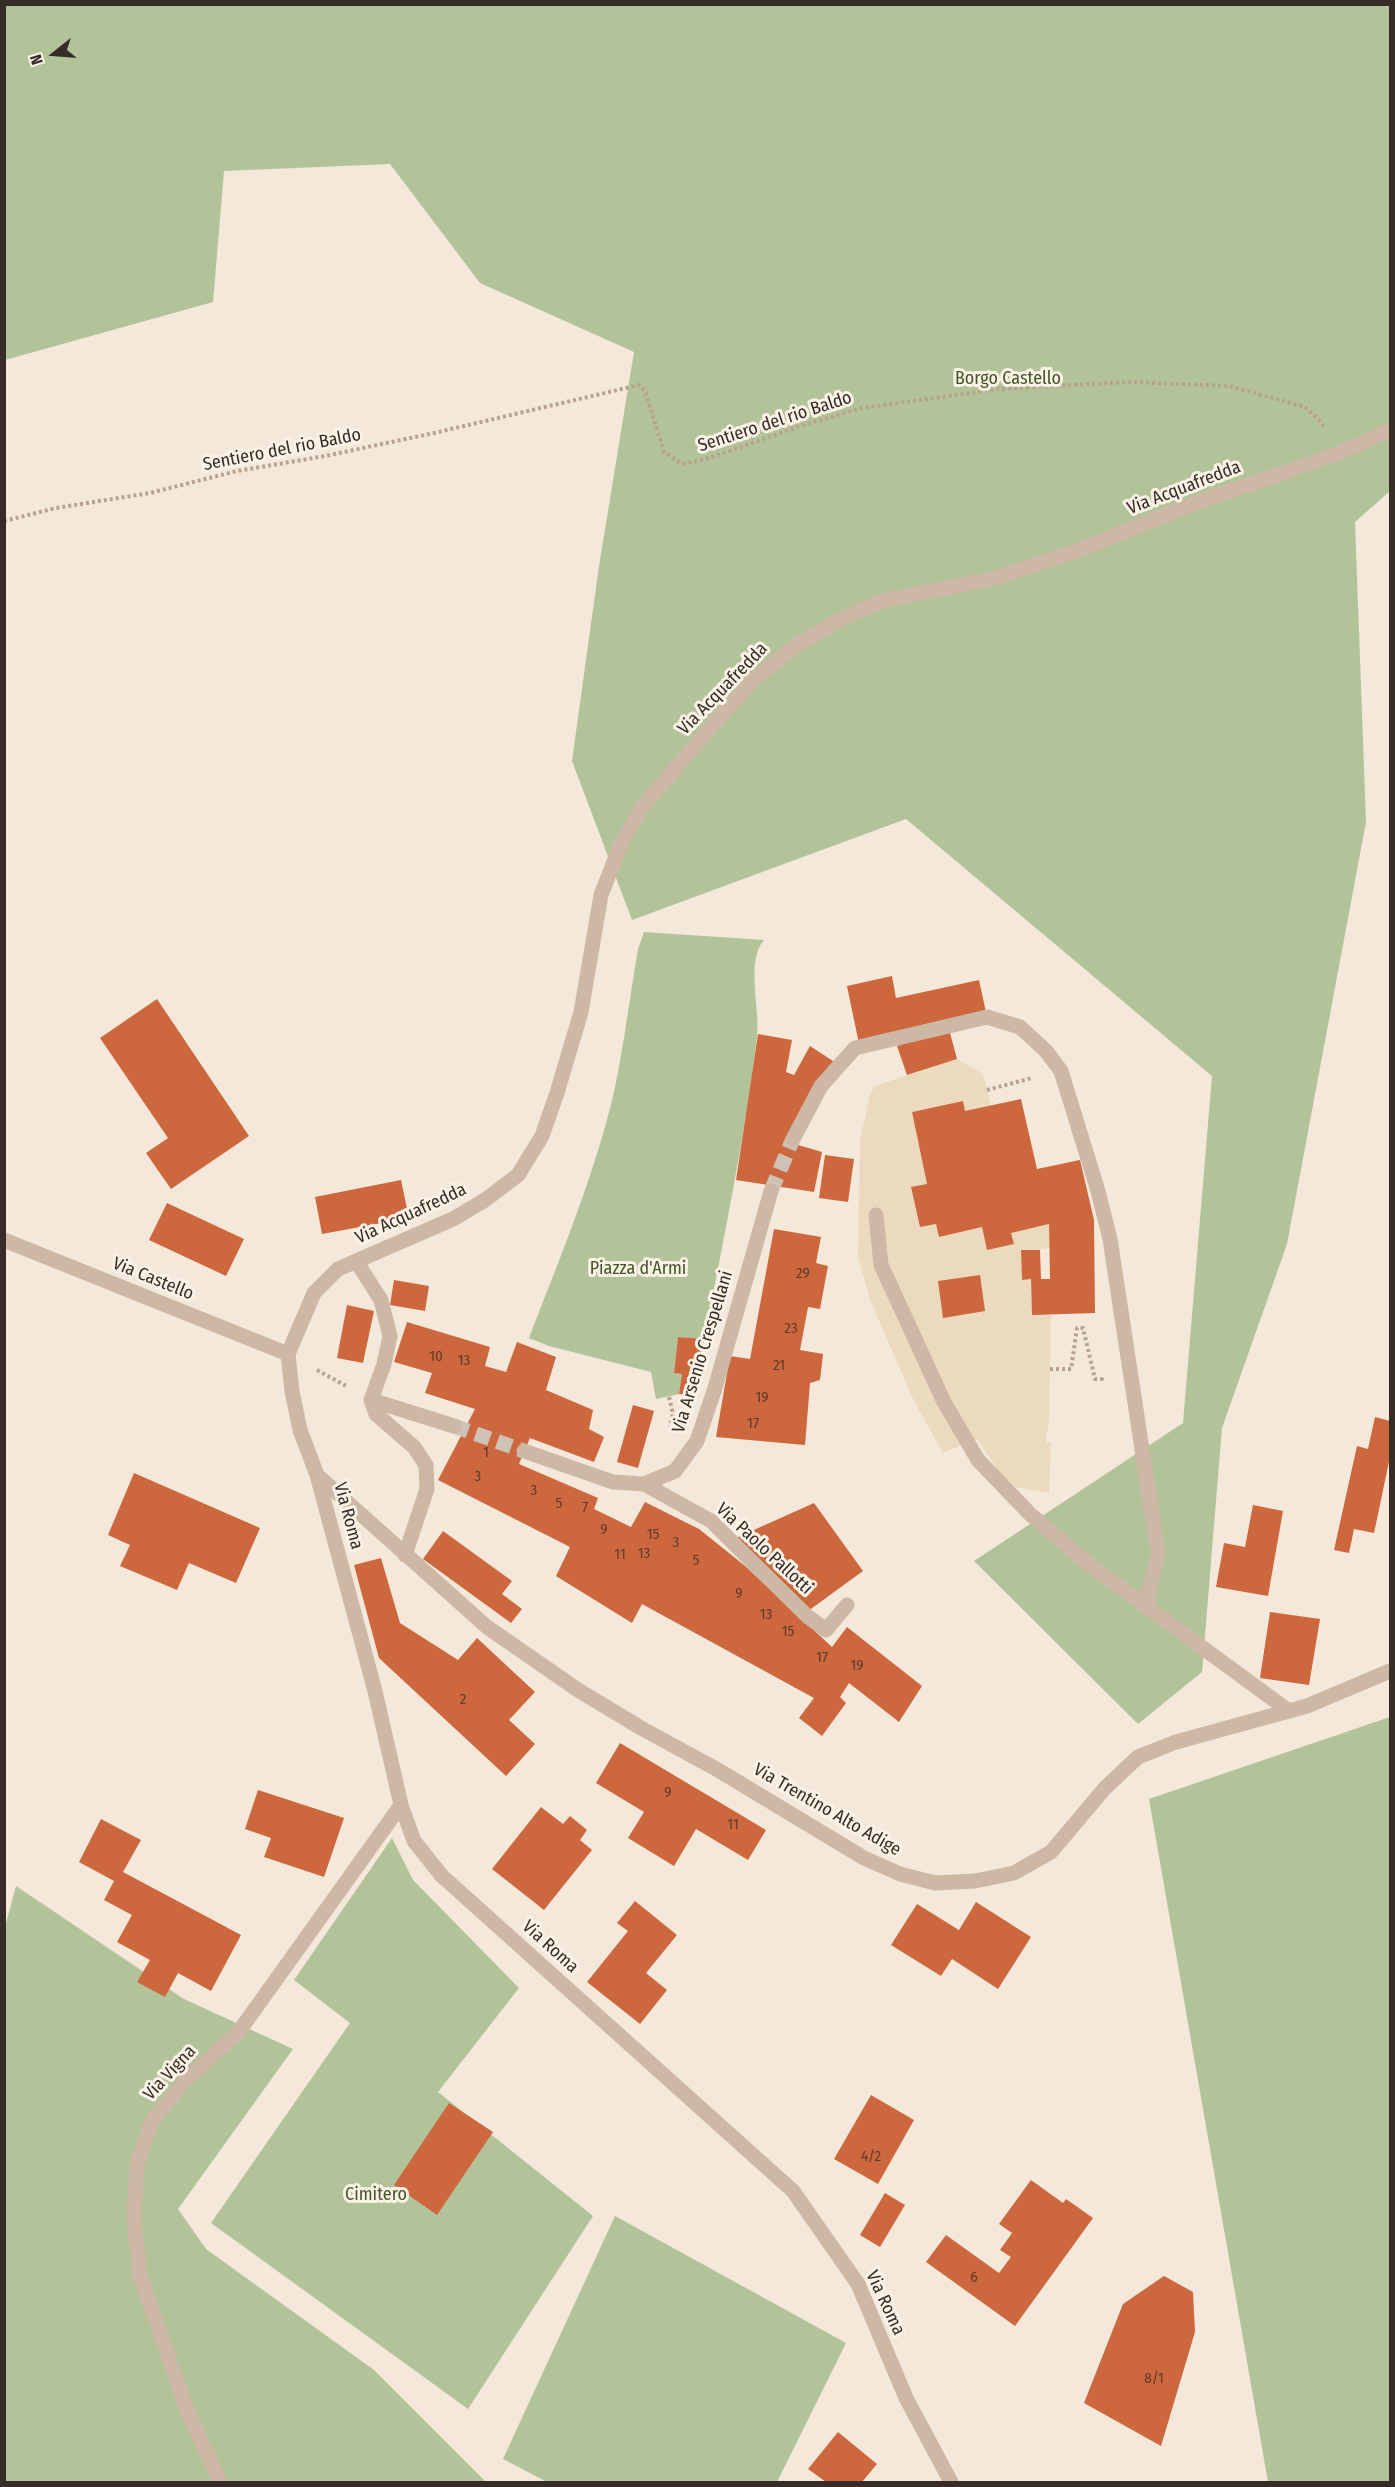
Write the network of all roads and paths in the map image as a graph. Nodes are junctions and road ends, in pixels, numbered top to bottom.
1 (1390, 430) edge
2 (1336, 454) junction
3 (4, 521) edge
4 (1061, 1071) junction
5 (987, 1090) dead end
6 (793, 1139) tunnel mouth
7 (771, 1191) tunnel mouth
8 (876, 1215) dead end
9 (4, 1240) edge
10 (356, 1261) junction
11 (288, 1354) junction
12 (1102, 1368) dead end
13 (1050, 1369) dead end
14 (371, 1400) junction
15 (454, 1426) tunnel mouth
16 (524, 1451) tunnel mouth
17 (317, 1475) junction
18 (644, 1484) junction
19 (405, 1555) junction
20 (847, 1605) dead end
21 (1146, 1606) junction
22 (1390, 1671) edge
23 (1289, 1711) junction
24 (401, 1805) junction
25 (220, 2482) edge
26 (951, 2482) edge

1 - 2 street, Via Acquafredda
2 - 3 path, Sentiero del rio Baldo
2 - 10 street, Via Acquafredda
4 - 5 path
4 - 6 street
4 - 21 street
7 - 18 street, Via Arsenio Crespellani
8 - 21 street
9 - 11 street, Via Castello
10 - 11 street, Via Acquafredda
10 - 14 street
11 - 14 path
11 - 17 street, Via Roma
12 - 13 path
14 - 15 street
14 - 19 street
16 - 18 street, Via Arsenio Crespellani
17 - 19 street, Via Trentino Alto Adige
17 - 24 street, Via Roma
18 - 20 street, Via Paolo Pallotti
19 - 23 street, Via Trentino Alto Adige
21 - 23 street
22 - 23 street, Via Trentino Alto Adige
24 - 25 street, Via Vigna
24 - 26 street, Via Roma

